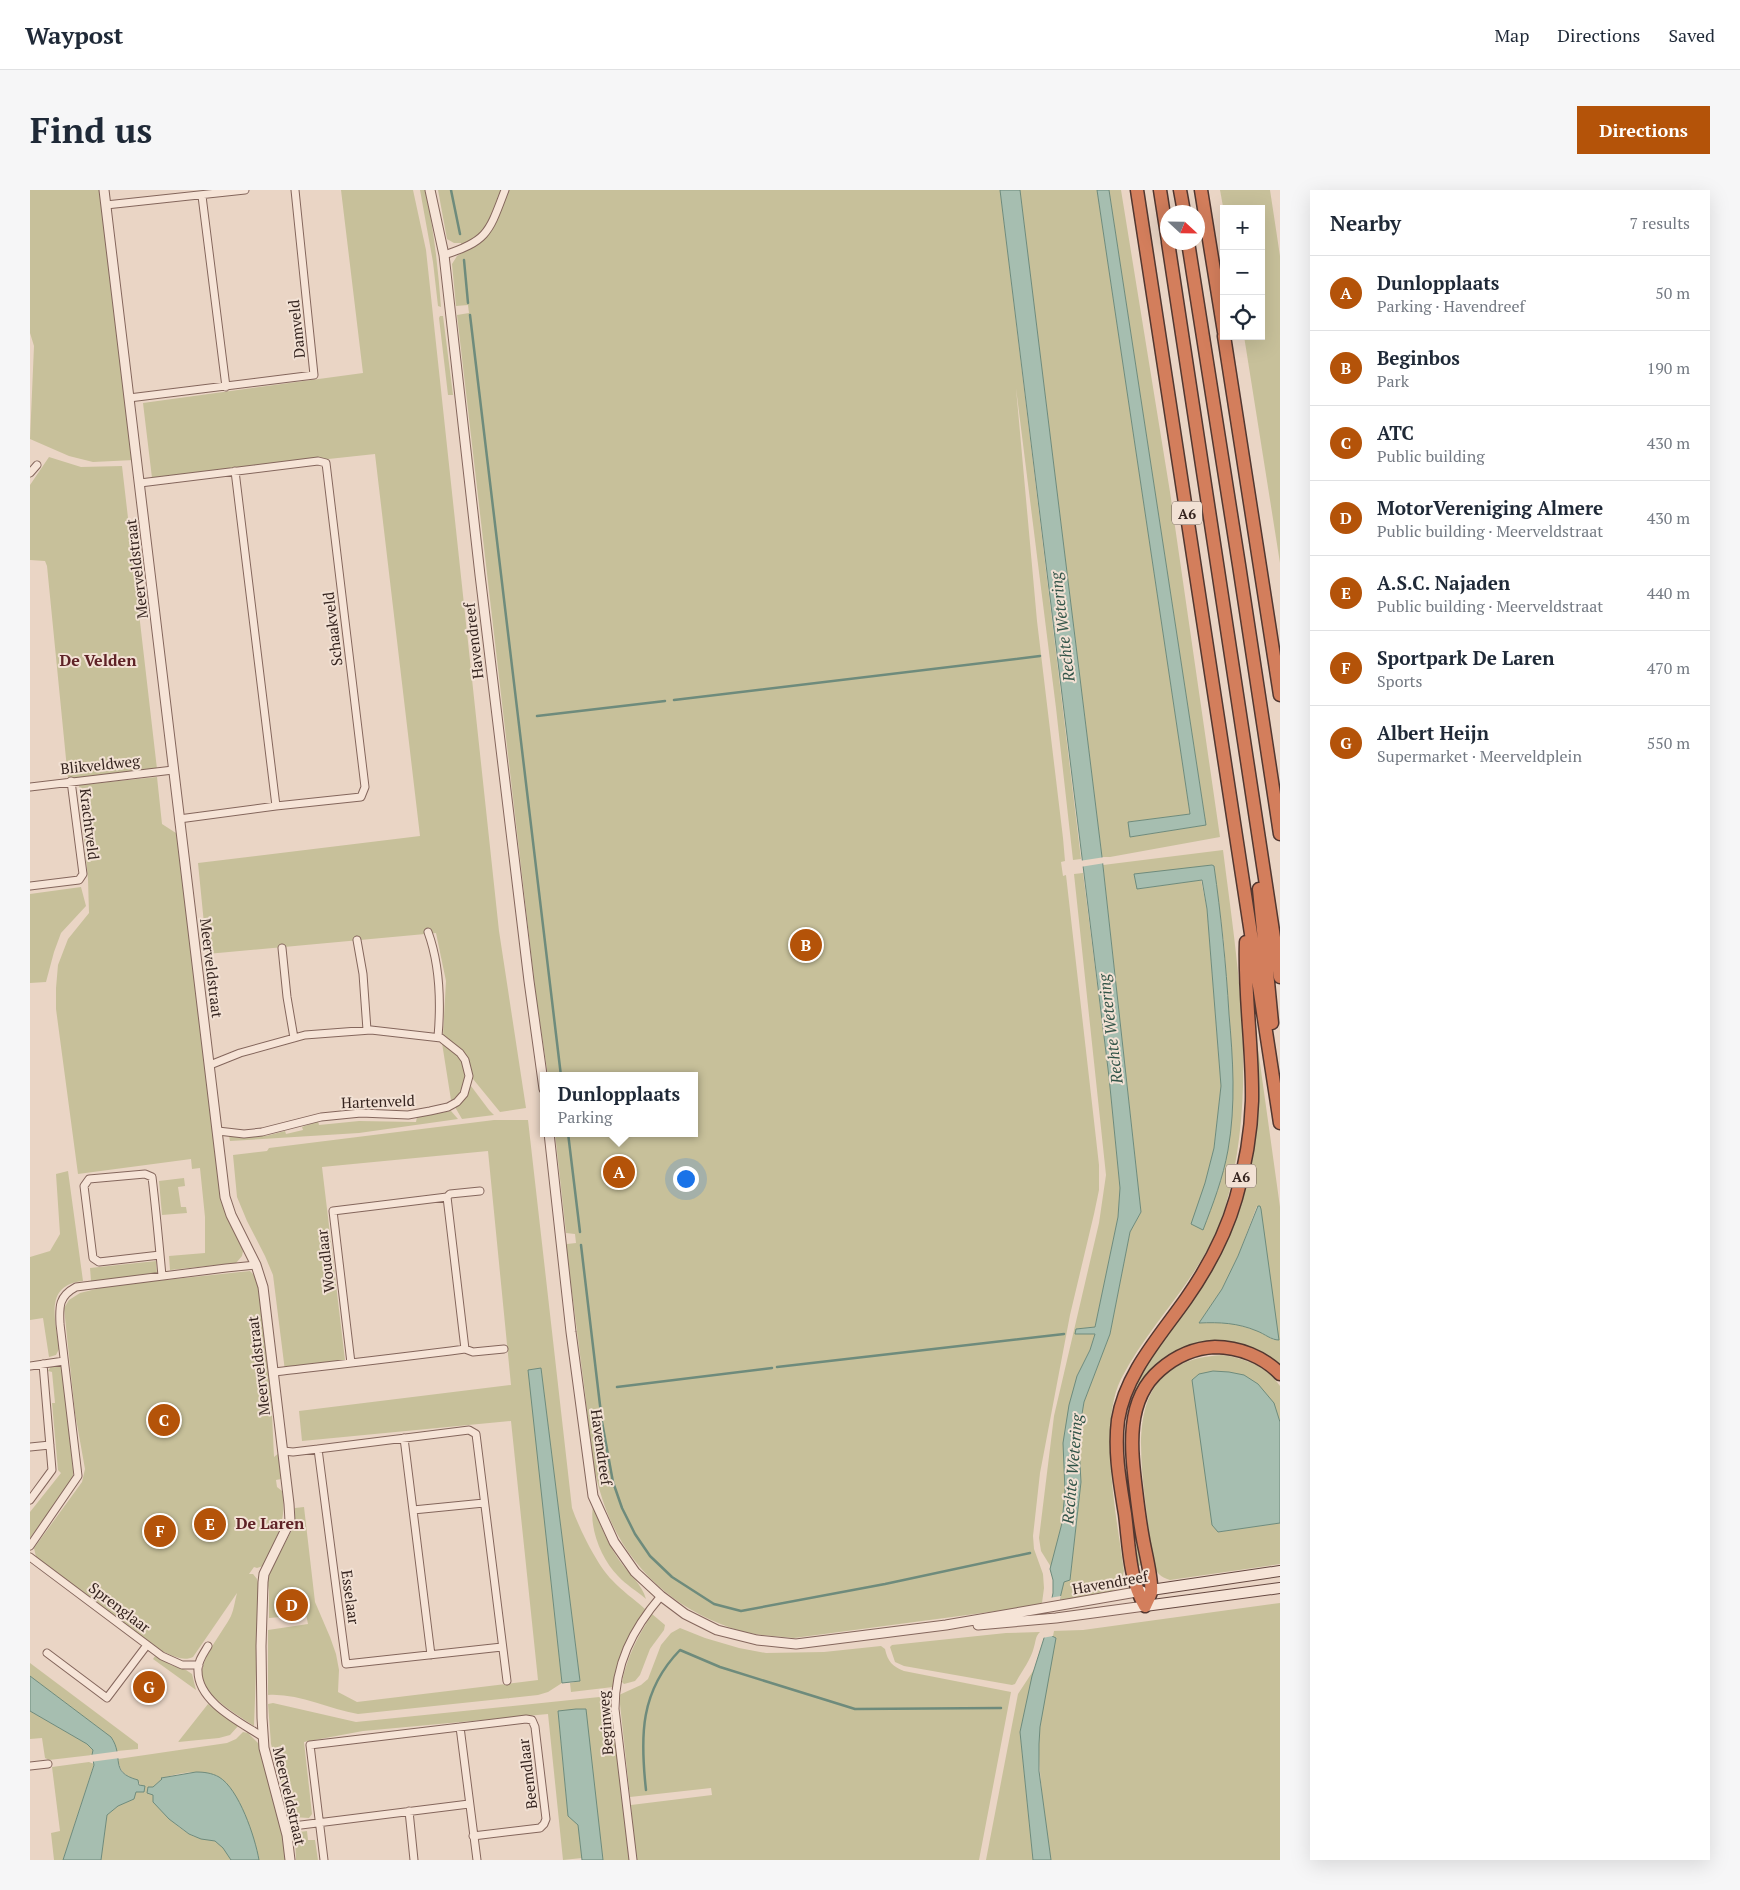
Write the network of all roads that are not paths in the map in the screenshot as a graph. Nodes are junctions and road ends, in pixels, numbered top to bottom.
1 (104, 190) edge
2 (245, 190) edge
3 (294, 190) edge
4 (430, 190) edge
5 (505, 190) edge
6 (1138, 190) edge
7 (1160, 190) edge
8 (1180, 190) edge
9 (1201, 190) edge
10 (202, 196) junction
11 (106, 205) junction
12 (1162, 205) edge
13 (1183, 205) edge
14 (1169, 250) edge
15 (1189, 250) edge
16 (444, 255) junction
17 (1220, 307) edge
18 (1225, 340) edge
19 (226, 387) junction
20 (129, 398) junction
21 (37, 465) dead end
22 (236, 471) junction
23 (30, 473) edge
24 (140, 484) junction
25 (1280, 695) edge
26 (173, 770) junction
27 (71, 781) junction
28 (30, 786) edge
29 (276, 806) junction
30 (179, 819) junction
31 (1280, 832) edge
32 (1257, 838) junction
33 (30, 886) edge
34 (1247, 912) junction
35 (428, 932) dead end
36 (357, 940) dead end
37 (282, 948) dead end
38 (1280, 976) edge
39 (367, 1030) junction
40 (438, 1037) junction
41 (294, 1038) junction
42 (210, 1065) junction
43 (542, 1072) edge
44 (1280, 1102) edge
45 (1280, 1123) edge
46 (218, 1130) junction
47 (549, 1137) edge
48 (480, 1191) dead end
49 (447, 1197) junction
50 (160, 1255) junction
51 (256, 1265) junction
52 (162, 1276) junction
53 (465, 1349) junction
54 (504, 1349) dead end
55 (64, 1362) junction
56 (351, 1363) junction
57 (43, 1364) junction
58 (30, 1366) edge
59 (274, 1372) junction
60 (1280, 1374) edge
61 (404, 1438) junction
62 (50, 1445) junction
63 (30, 1447) edge
64 (318, 1449) junction
65 (283, 1451) junction
66 (30, 1500) edge
67 (484, 1503) junction
68 (413, 1510) junction
69 (30, 1546) edge
70 (30, 1557) edge
71 (1280, 1571) edge
72 (1280, 1588) edge
73 (1151, 1590) junction
74 (1137, 1592) junction
75 (661, 1596) junction
76 (1145, 1606) junction
77 (946, 1625) junction
78 (147, 1645) junction
79 (208, 1646) dead end
80 (502, 1647) junction
81 (47, 1653) dead end
82 (431, 1656) junction
83 (199, 1665) junction
84 (506, 1681) dead end
85 (460, 1727) junction
86 (263, 1737) junction
87 (48, 1764) dead end
88 (30, 1766) edge
89 (469, 1804) junction
90 (409, 1811) junction
91 (320, 1823) junction
92 (285, 1827) junction
93 (473, 1836) junction
94 (290, 1860) edge
95 (324, 1860) edge
96 (414, 1860) edge
97 (477, 1860) edge
98 (633, 1860) edge

1 - 11 street, Meerveldstraat
2 - 10 street
3 - 19 street, Damveld
4 - 16 street, Havendreef
5 - 16 street
6 - 34 highway, A6
7 - 12 highway, A6
8 - 13 highway
9 - 17 highway
10 - 11 street
10 - 19 street
11 - 20 street, Meerveldstraat
14 - 32 highway, A6
15 - 31 highway
16 - 43 street, Havendreef
18 - 25 highway
19 - 20 street, Damveld
20 - 24 street, Meerveldstraat
21 - 23 street
22 - 24 street, Schaakveld
22 - 29 street
22 - 29 street, Schaakveld
24 - 26 street, Meerveldstraat
26 - 27 street, Blikveldweg
26 - 30 street, Meerveldstraat
27 - 28 street, Blikveldweg
27 - 33 street, Krachtveld
29 - 30 street, Schaakveld
30 - 42 street, Meerveldstraat
32 - 38 highway, A6
32 - 44 highway, A6
34 - 45 highway, A6
34 - 74 highway, A6
35 - 40 street
36 - 39 street
37 - 41 street
39 - 40 street, Hartenveld
39 - 41 street, Hartenveld
40 - 46 street, Hartenveld
41 - 42 street, Hartenveld
42 - 46 street, Meerveldstraat
46 - 51 street, Meerveldstraat
47 - 75 street, Havendreef
48 - 49 street, Woudlaar
49 - 53 street
49 - 56 street, Woudlaar
50 - 50 street
50 - 52 street
51 - 52 street
51 - 59 street, Meerveldstraat
52 - 55 street
53 - 54 street
53 - 56 street
55 - 57 street
55 - 69 street
56 - 59 street
57 - 58 street
57 - 62 street
59 - 65 street, Meerveldstraat
60 - 73 highway
61 - 64 street
61 - 67 street
61 - 68 street
62 - 63 street
62 - 66 street
64 - 65 street
64 - 82 street, Esselaar
65 - 86 street, Meerveldstraat
67 - 68 street
67 - 80 street
68 - 82 street
70 - 78 street, Sprenglaar
71 - 73 main road, Havendreef
72 - 76 main road, Havendreef
73 - 74 street, Havendreef
73 - 76 highway
74 - 76 highway
74 - 77 street, Havendreef
75 - 77 street, Havendreef
75 - 98 street, Beginweg
76 - 77 street, Havendreef
78 - 81 street
78 - 83 street, Sprenglaar
79 - 83 street
80 - 82 street, Esselaar
80 - 84 street
83 - 86 street, Meerveldstraat
85 - 89 street
85 - 91 street, Beemdlaar
85 - 93 street, Beemdlaar
86 - 92 street, Meerveldstraat
87 - 88 street
89 - 90 street
89 - 93 street
90 - 91 street
90 - 96 street
91 - 92 street
91 - 95 street, Beemdlaar
92 - 94 street, Meerveldstraat
93 - 97 street

